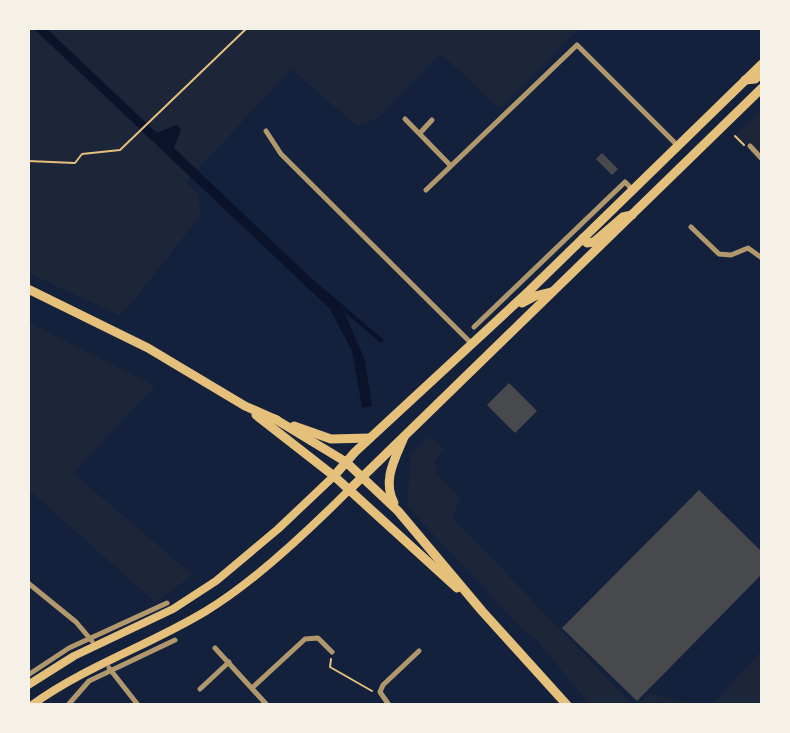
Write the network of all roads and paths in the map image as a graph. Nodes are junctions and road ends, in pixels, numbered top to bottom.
1 (247, 28) edge
2 (762, 64) edge
3 (762, 74) edge
4 (744, 81) junction
5 (759, 95) edge
6 (405, 119) dead end
7 (432, 120) dead end
8 (266, 131) dead end
9 (420, 133) junction
10 (735, 136) dead end
11 (678, 146) junction
12 (750, 146) joint
13 (762, 159) edge
14 (28, 161) edge
15 (450, 165) junction
16 (426, 190) dead end
17 (633, 190) junction
18 (634, 215) junction
19 (589, 217) junction
20 (596, 226) junction
21 (691, 227) dead end
22 (705, 228) dead end
23 (699, 234) junction
24 (583, 238) junction
25 (762, 258) edge
26 (540, 281) junction
27 (28, 289) edge
28 (544, 296) junction
29 (496, 307) junction
30 (503, 316) junction
31 (474, 327) dead end
32 (472, 344) junction
33 (245, 406) junction
34 (275, 419) junction
35 (407, 433) junction
36 (370, 438) junction
37 (346, 463) junction
38 (361, 475) junction
39 (334, 476) junction
40 (349, 490) junction
41 (398, 511) junction
42 (28, 583) edge
43 (170, 606) junction
44 (482, 611) junction
45 (183, 625) junction
46 (174, 640) dead end
47 (93, 643) junction
48 (215, 648) dead end
49 (419, 651) dead end
50 (332, 652) joint
51 (229, 662) junction
52 (108, 666) junction
53 (28, 675) edge
54 (28, 685) edge
55 (252, 688) junction
56 (200, 689) dead end
57 (380, 692) junction
58 (32, 705) edge
59 (68, 705) edge
60 (138, 705) edge
61 (267, 705) edge
62 (389, 705) edge
63 (567, 705) edge

1 - 14 path
2 - 4 highway
3 - 4 highway
4 - 11 highway
5 - 18 highway
6 - 9 street
7 - 9 street
8 - 32 street
9 - 15 street
10 - 12 path
11 - 15 street
11 - 17 highway
12 - 13 street
15 - 16 street
17 - 19 street
17 - 20 highway
18 - 24 highway
18 - 28 highway
19 - 20 street
19 - 29 street
20 - 24 highway
21 - 23 street
22 - 23 street
23 - 25 street
24 - 26 highway
26 - 28 highway
26 - 30 highway
27 - 33 highway
28 - 30 highway
28 - 35 highway
29 - 30 street
29 - 31 street
30 - 32 highway
32 - 36 highway
33 - 34 highway
33 - 39 highway
34 - 36 highway
34 - 37 highway
35 - 38 highway
35 - 41 highway
36 - 37 highway
37 - 38 highway
37 - 39 highway
38 - 40 highway
38 - 41 highway
39 - 40 highway
39 - 43 main road
40 - 44 highway
40 - 45 main road
41 - 44 highway
42 - 47 street
43 - 45 main road
43 - 47 main road
44 - 63 highway
45 - 52 main road
46 - 52 street
47 - 53 street
47 - 54 main road
48 - 51 street
49 - 57 street
50 - 55 street
50 - 57 path
51 - 55 street
51 - 56 street
52 - 58 main road
52 - 59 street
52 - 60 street
55 - 61 street
57 - 62 street

